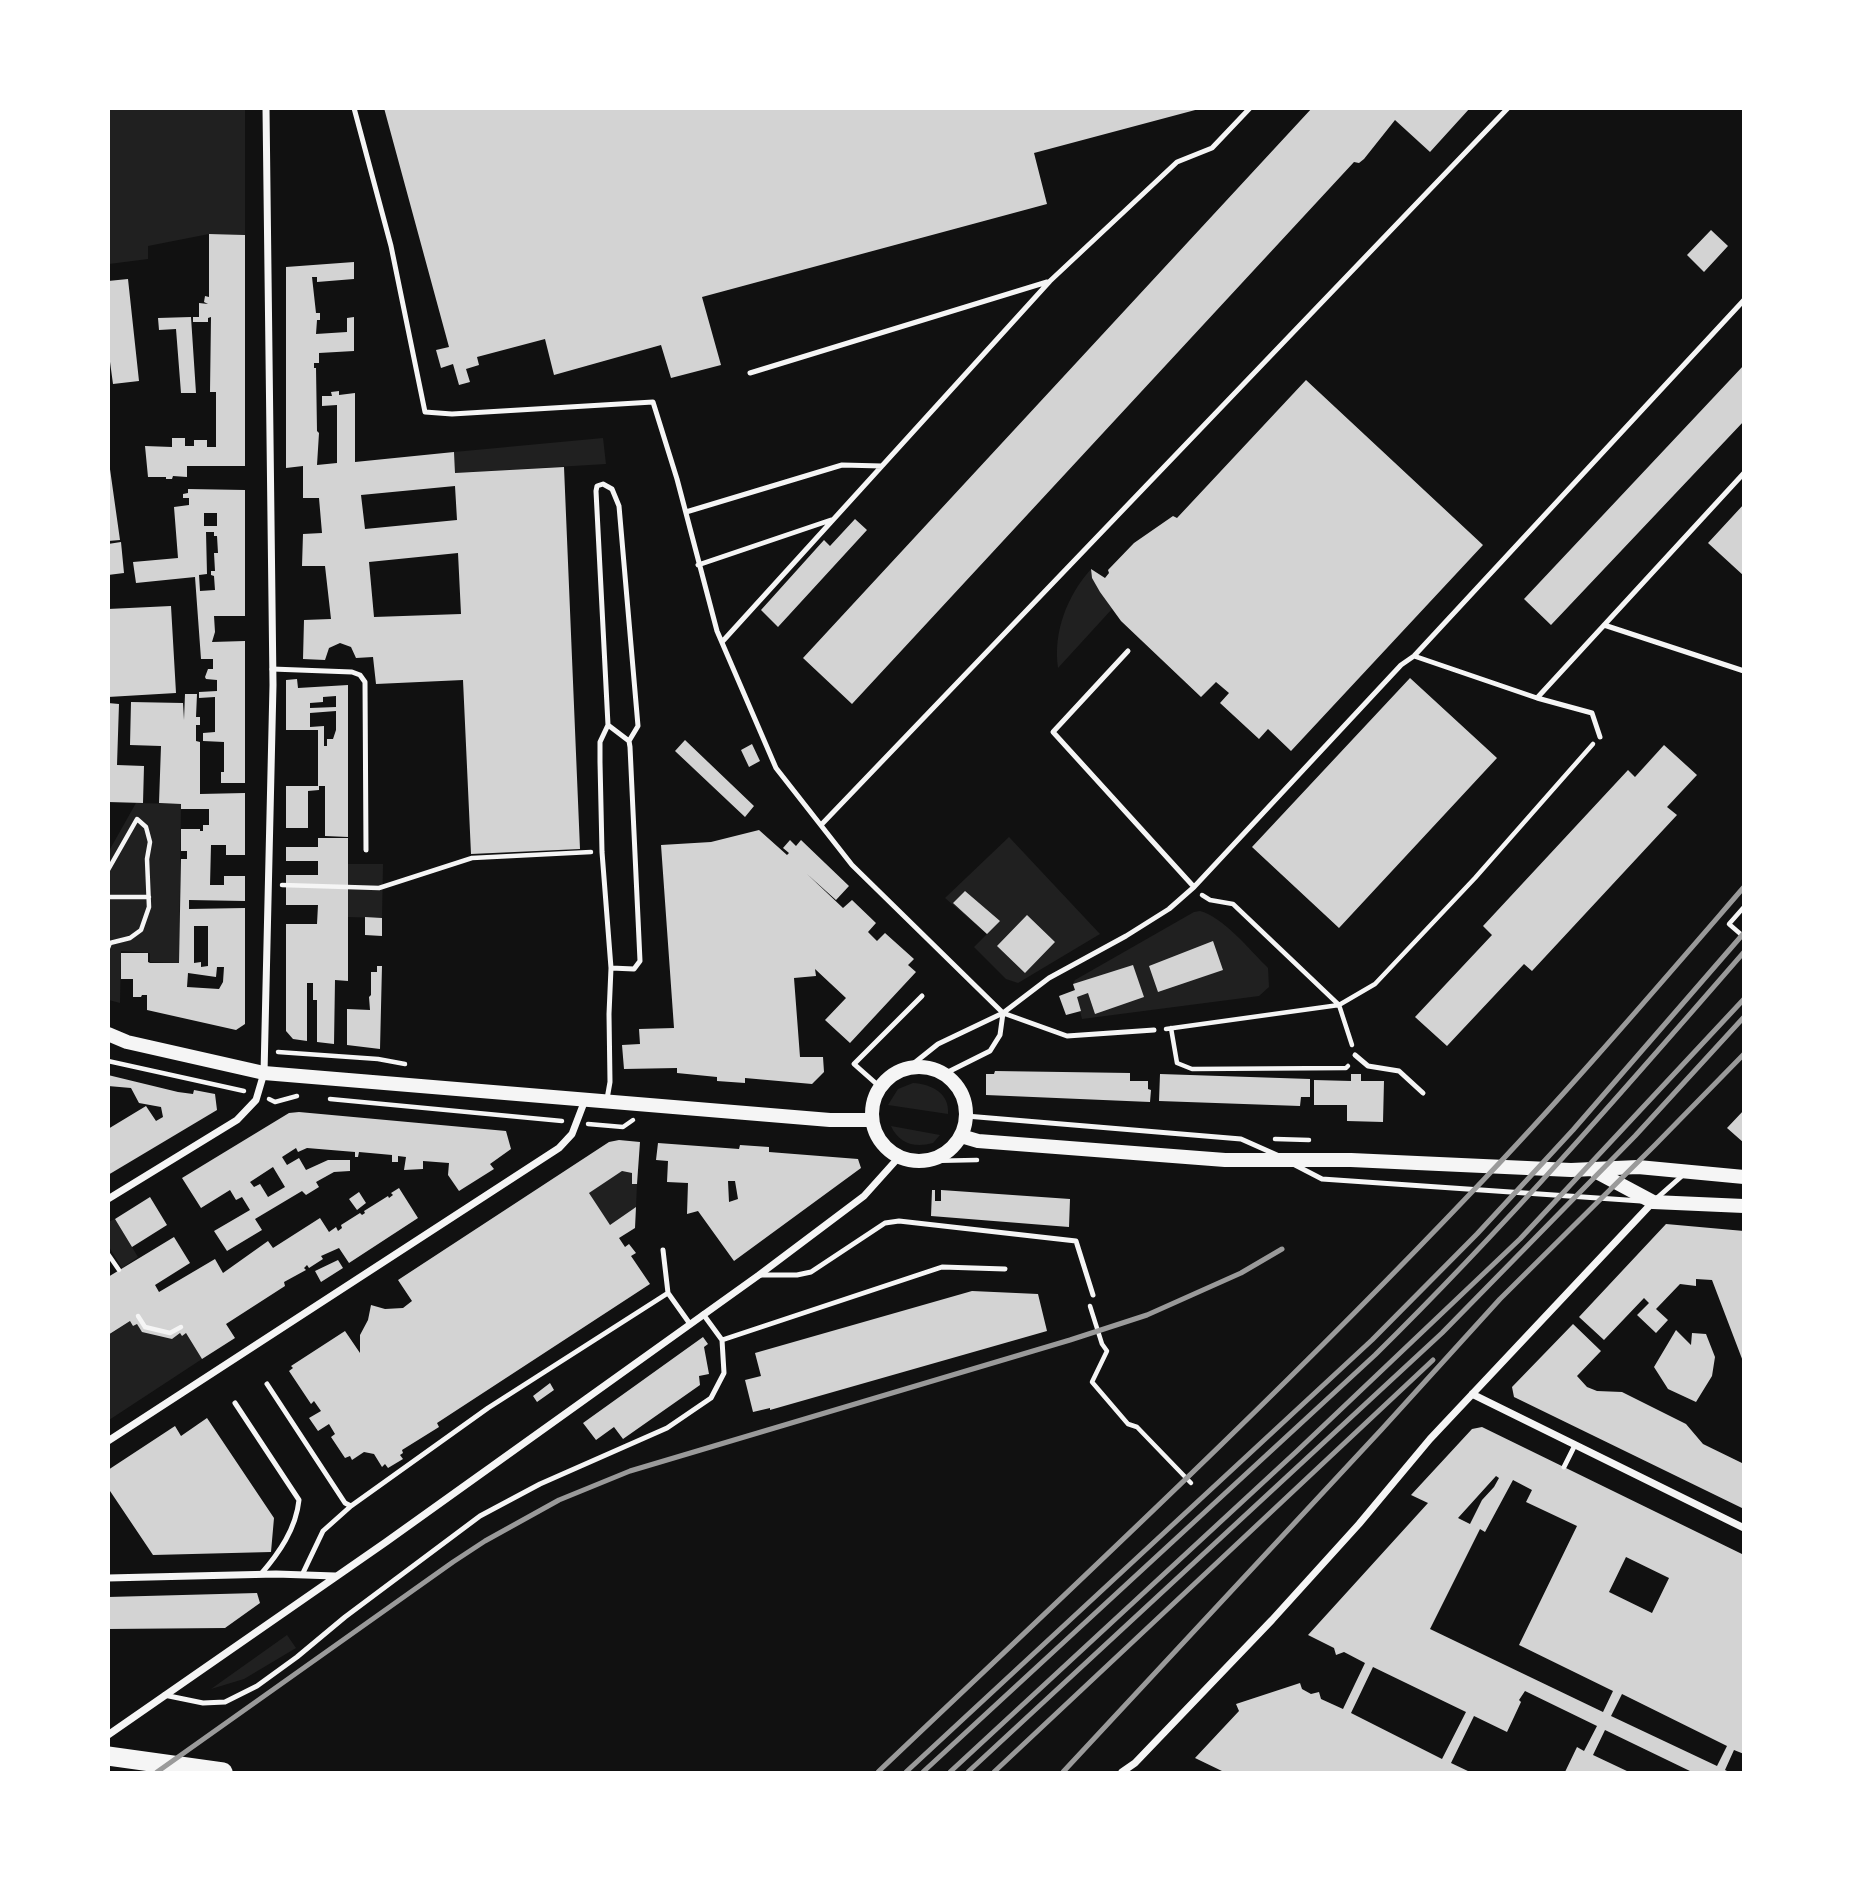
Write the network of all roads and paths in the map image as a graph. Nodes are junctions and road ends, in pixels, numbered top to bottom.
1 (266, 108) edge
2 (354, 108) edge
3 (1250, 108) edge
4 (1508, 108) edge
5 (1050, 281) junction
6 (1744, 300) edge
7 (750, 373) dead end
8 (882, 466) junction
9 (1744, 473) edge
10 (686, 512) junction
11 (834, 519) junction
12 (698, 565) junction
13 (1604, 625) junction
14 (722, 642) junction
15 (1128, 651) dead end
16 (1414, 656) junction
17 (272, 669) junction
18 (1744, 671) edge
19 (1537, 698) junction
20 (608, 725) junction
21 (1600, 737) joint
22 (629, 741) junction
23 (821, 825) junction
24 (366, 850) dead end
25 (602, 852) junction
26 (108, 870) edge
27 (282, 885) dead end
28 (1194, 887) junction
29 (108, 897) edge
30 (149, 897) junction
31 (1744, 907) edge
32 (1744, 937) edge
33 (108, 948) edge
34 (611, 968) junction
35 (922, 996) dead end
36 (1339, 1005) junction
37 (1003, 1013) junction
38 (1171, 1028) junction
39 (1154, 1030) joint
40 (108, 1034) edge
41 (108, 1042) edge
42 (127, 1042) junction
43 (265, 1051) junction
44 (1355, 1055) junction
45 (414, 1065) dead end
46 (908, 1068) junction
47 (264, 1073) junction
48 (944, 1074) junction
49 (880, 1087) junction
50 (1423, 1093) dead end
51 (585, 1100) junction
52 (607, 1102) junction
53 (966, 1116) junction
54 (872, 1120) junction
55 (961, 1136) junction
56 (899, 1157) junction
57 (1285, 1159) junction
58 (1594, 1171) junction
59 (1688, 1171) junction
60 (1744, 1177) edge
61 (108, 1199) edge
62 (1653, 1202) junction
63 (1744, 1206) edge
64 (663, 1250) dead end
65 (108, 1254) edge
66 (1005, 1269) dead end
67 (119, 1270) dead end
68 (759, 1275) junction
69 (668, 1293) junction
70 (1093, 1295) joint
71 (703, 1314) junction
72 (138, 1316) dead end
73 (690, 1324) junction
74 (181, 1327) dead end
75 (722, 1340) junction
76 (267, 1384) dead end
77 (1472, 1394) junction
78 (235, 1403) dead end
79 (108, 1441) edge
80 (1575, 1445) junction
81 (1564, 1467) dead end
82 (1191, 1483) dead end
83 (351, 1506) junction
84 (1744, 1528) edge
85 (261, 1574) junction
86 (302, 1575) junction
87 (336, 1577) junction
88 (108, 1578) edge
89 (164, 1695) junction
90 (108, 1735) edge
91 (108, 1756) edge
92 (223, 1773) edge
93 (1122, 1773) edge

1 - 17 street
2 - 10 lane
3 - 5 lane
4 - 23 lane
5 - 7 lane
5 - 8 lane
6 - 16 lane
8 - 10 lane
8 - 11 lane
9 - 13 lane
10 - 12 lane
11 - 12 lane
11 - 14 lane
12 - 14 lane
13 - 18 lane
13 - 19 lane
14 - 23 lane
15 - 28 lane
16 - 19 lane
16 - 28 lane
17 - 24 lane
17 - 43 street
19 - 21 lane
20 - 22 lane
20 - 22 lane
20 - 25 lane
21 - 36 path
22 - 34 lane
23 - 37 lane
25 - 27 path
25 - 34 lane
26 - 30 path
28 - 36 path
28 - 37 lane
29 - 30 path
30 - 33 path
31 - 32 path
34 - 52 lane
35 - 49 lane
36 - 38 path
36 - 44 path
37 - 39 lane
37 - 46 lane
37 - 48 lane
38 - 39 path
38 - 44 path
40 - 42 main road
41 - 42 main road
42 - 47 main road
43 - 45 path
43 - 47 street
44 - 50 lane
46 - 48 main road
46 - 49 main road
47 - 51 main road
47 - 61 street
48 - 53 main road
49 - 54 main road
51 - 52 main road
51 - 79 street
52 - 54 main road
53 - 55 main road
53 - 57 lane
54 - 56 main road
55 - 56 main road
55 - 57 main road
56 - 68 street
57 - 58 main road
57 - 62 lane
58 - 59 main road
58 - 62 main road
59 - 60 main road
59 - 62 lane
62 - 63 main road
62 - 77 street
64 - 69 lane
65 - 67 path
66 - 75 lane
68 - 70 lane
68 - 71 street
69 - 73 lane
69 - 83 lane
70 - 82 path
71 - 73 street
71 - 75 lane
72 - 74 path
73 - 87 street
75 - 89 lane
76 - 83 lane
77 - 80 street
77 - 93 street
78 - 85 lane
80 - 81 lane
80 - 84 street
83 - 86 lane
85 - 86 street
85 - 88 street
86 - 87 street
87 - 89 street
89 - 90 street
91 - 92 highway

